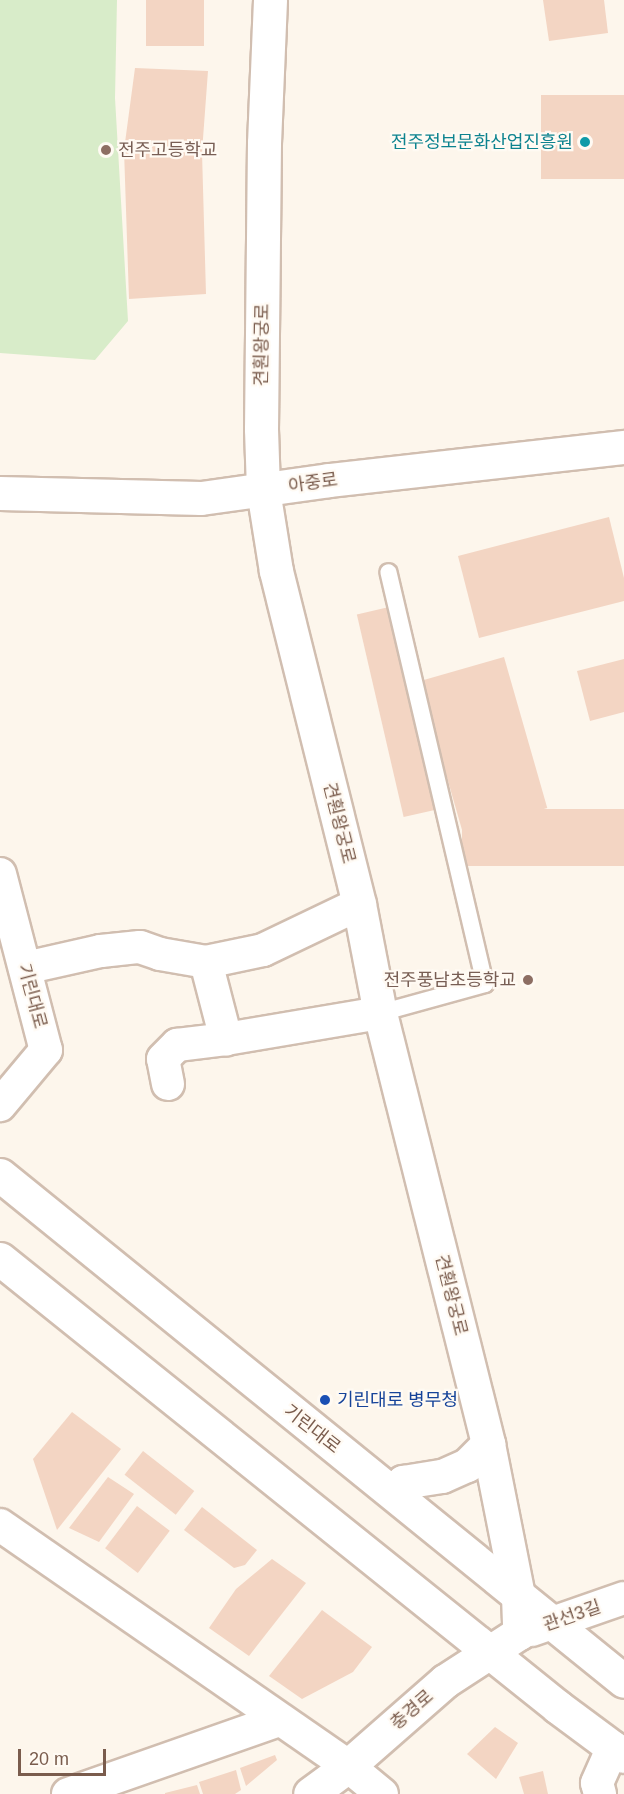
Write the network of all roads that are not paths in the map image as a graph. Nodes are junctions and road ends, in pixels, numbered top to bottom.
1 (270, 0) edge
2 (624, 447) edge
3 (263, 490) junction
4 (0, 493) edge
5 (388, 572) dead end
6 (0, 874) edge
7 (359, 904) junction
8 (206, 962) junction
9 (24, 968) junction
10 (380, 1012) junction
11 (226, 1039) junction
12 (168, 1084) dead end
13 (0, 1105) edge
14 (0, 1175) edge
15 (0, 1259) edge
16 (488, 1444) junction
17 (396, 1495) junction
18 (0, 1526) edge
19 (518, 1595) junction
20 (624, 1598) edge
21 (553, 1623) junction
22 (519, 1634) junction
23 (492, 1652) junction
24 (624, 1681) edge
25 (279, 1720) junction
26 (618, 1752) edge
27 (348, 1766) junction
28 (68, 1794) edge
29 (310, 1794) edge
30 (382, 1794) edge
31 (600, 1794) edge

1 - 3 street, 견훤왕궁로
2 - 3 street, 아중로
3 - 4 street, 아중로
3 - 7 street, 견훤왕궁로
5 - 10 lane
6 - 9 street, 기린대로
7 - 8 street
7 - 10 street, 견훤왕궁로
8 - 9 street
8 - 11 street
9 - 13 street, 기린대로
10 - 11 street
10 - 16 street, 견훤왕궁로
11 - 12 street
14 - 17 street, 기린대로
15 - 23 street
16 - 17 street
16 - 19 street, 견훤왕궁로
17 - 19 street, 기린대로
18 - 25 street
19 - 21 street, 기린대로
19 - 22 street, 견훤왕궁로
20 - 21 street, 관선3길
21 - 22 street, 관선3길
21 - 24 street, 기린대로
22 - 23 street, 충경로
23 - 26 street
23 - 27 street, 충경로
25 - 27 street
25 - 28 street
26 - 31 street
27 - 29 street, 충경로
27 - 30 street

